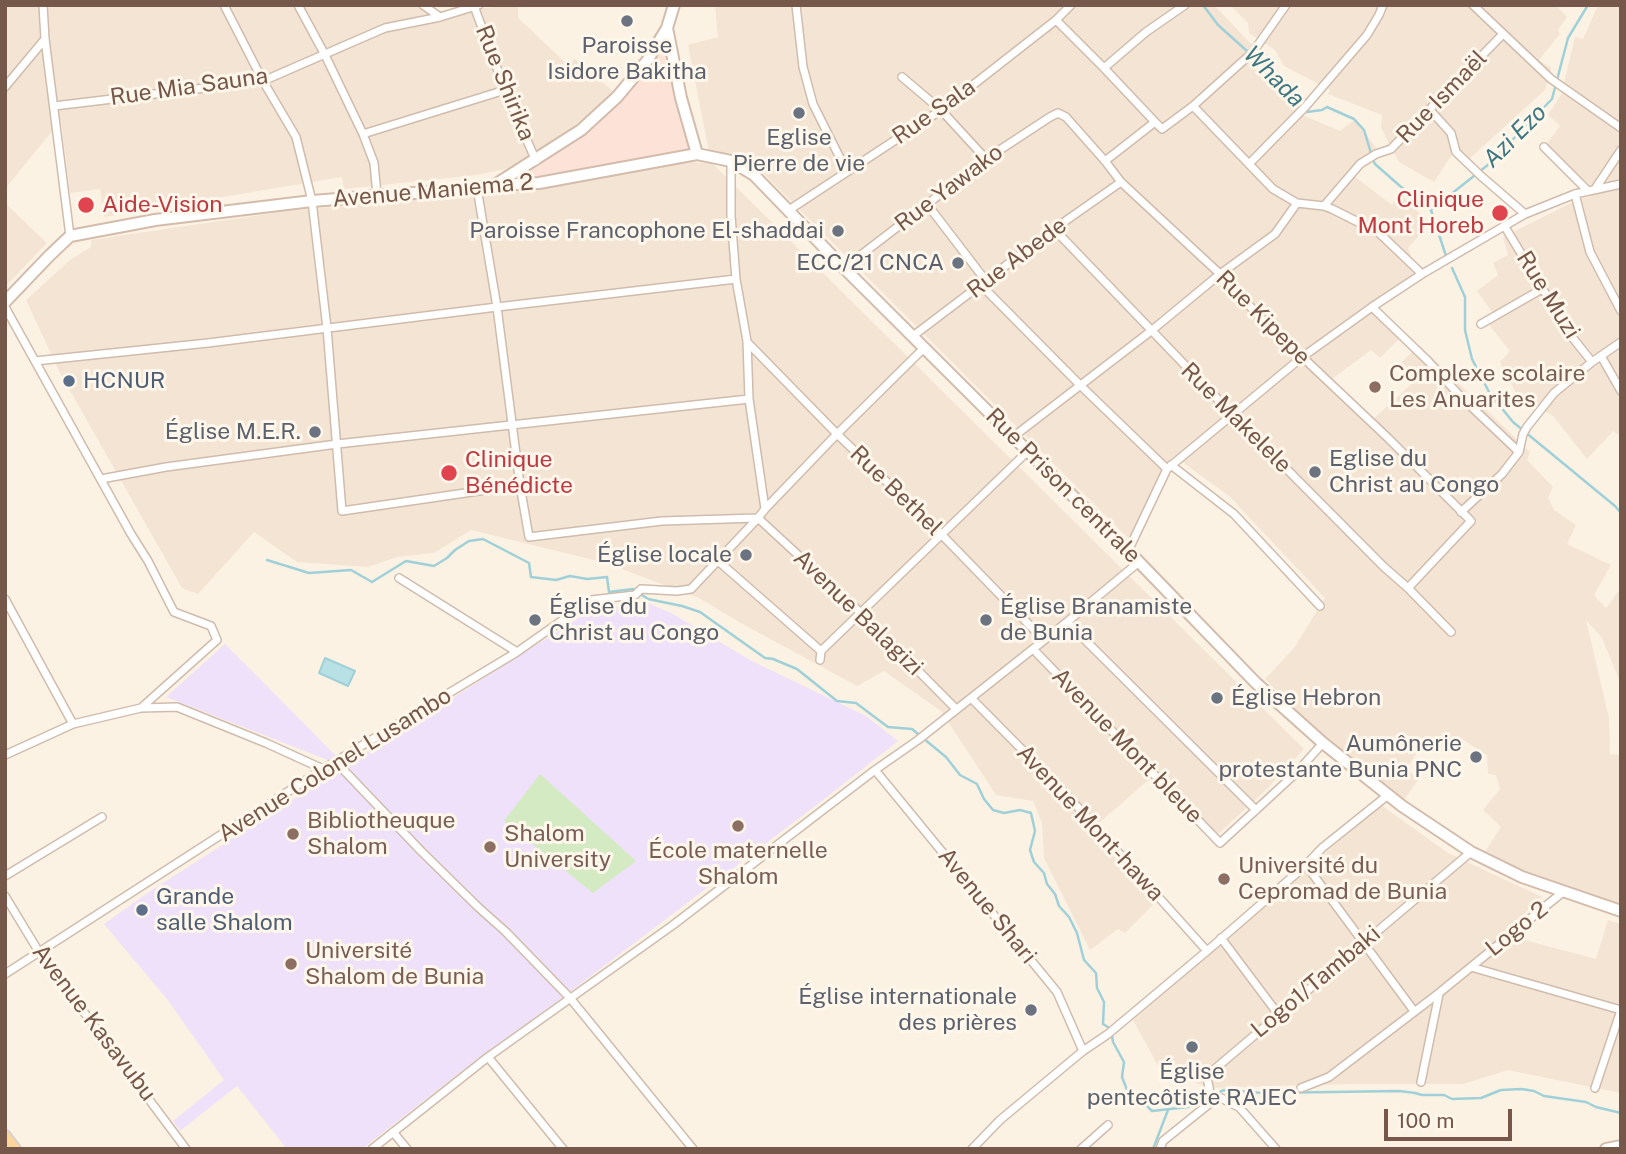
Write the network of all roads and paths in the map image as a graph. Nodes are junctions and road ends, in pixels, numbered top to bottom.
1 (43, 5) edge
2 (224, 5) edge
3 (298, 5) edge
4 (423, 5) edge
5 (479, 5) edge
6 (674, 5) edge
7 (796, 5) edge
8 (1071, 5) edge
9 (1185, 5) edge
10 (1286, 5) edge
11 (1382, 5) edge
12 (1474, 5) edge
13 (474, 6) edge
14 (440, 17) junction
15 (1056, 20) junction
16 (667, 29) junction
17 (1503, 34) junction
18 (45, 39) junction
19 (325, 55) junction
20 (1104, 68) junction
21 (902, 77) dead end
22 (263, 81) junction
23 (5, 87) edge
24 (505, 90) junction
25 (54, 106) junction
26 (1193, 106) junction
27 (941, 110) junction
28 (1430, 110) junction
29 (1058, 113) joint
30 (1154, 122) junction
31 (1621, 128) edge
32 (363, 134) junction
33 (1544, 147) dead end
34 (1621, 150) edge
35 (696, 154) junction
36 (986, 159) junction
37 (536, 161) junction
38 (731, 161) junction
39 (1105, 161) junction
40 (1249, 164) junction
41 (848, 172) junction
42 (1121, 182) junction
43 (1621, 184) edge
44 (495, 185) junction
45 (477, 188) junction
46 (1591, 190) junction
47 (1574, 194) junction
48 (377, 195) junction
49 (312, 201) junction
50 (1297, 203) junction
51 (927, 204) junction
52 (1324, 206) junction
53 (789, 210) junction
54 (1525, 214) junction
55 (1505, 226) junction
56 (1054, 229) junction
57 (70, 236) junction
58 (844, 268) junction
59 (1220, 274) junction
60 (1422, 274) junction
61 (736, 278) junction
62 (984, 283) junction
63 (1542, 289) junction
64 (5, 304) edge
65 (497, 307) junction
66 (1372, 307) junction
67 (1621, 311) edge
68 (1481, 324) dead end
69 (327, 328) junction
70 (1151, 331) junction
71 (913, 336) junction
72 (747, 341) junction
73 (1621, 342) edge
74 (925, 348) junction
75 (1601, 356) junction
76 (1301, 358) junction
77 (34, 361) junction
78 (1592, 362) junction
79 (1081, 386) junction
80 (1621, 391) edge
81 (749, 399) junction
82 (1232, 414) junction
83 (512, 425) junction
84 (837, 434) junction
85 (1013, 437) junction
86 (337, 444) junction
87 (1027, 452) junction
88 (1519, 452) junction
89 (1169, 467) junction
90 (101, 479) junction
91 (520, 485) junction
92 (765, 509) junction
93 (1461, 512) junction
94 (758, 518) junction
95 (941, 534) junction
96 (1129, 551) junction
97 (717, 560) junction
98 (1139, 562) junction
99 (399, 578) dead end
100 (1408, 588) junction
101 (5, 599) edge
102 (1320, 606) dead end
103 (861, 613) junction
104 (1067, 622) junction
105 (1451, 632) dead end
106 (1044, 640) junction
107 (1033, 649) junction
108 (821, 651) junction
109 (517, 652) junction
110 (820, 660) dead end
111 (971, 698) junction
112 (141, 708) junction
113 (956, 709) junction
114 (73, 724) junction
115 (1323, 743) junction
116 (5, 755) edge
117 (336, 762) junction
118 (323, 769) junction
119 (875, 770) junction
120 (1388, 795) junction
121 (1256, 810) junction
122 (102, 817) dead end
123 (1472, 852) junction
124 (1306, 865) junction
125 (5, 876) edge
126 (1563, 892) junction
127 (5, 896) edge
128 (1621, 911) edge
129 (1221, 938) junction
130 (1363, 942) junction
131 (1207, 951) junction
132 (39, 952) junction
133 (1471, 967) junction
134 (5, 974) edge
135 (1439, 993) junction
136 (570, 998) junction
137 (1621, 1010) edge
138 (1414, 1011) junction
139 (1278, 1014) junction
140 (1083, 1051) junction
141 (488, 1057) junction
142 (1421, 1082) dead end
143 (1301, 1088) dead end
144 (1595, 1088) dead end
145 (1213, 1096) junction
146 (1108, 1125) dead end
147 (393, 1132) junction
148 (5, 1136) edge
149 (1621, 1146) edge
150 (15, 1149) edge
151 (186, 1149) edge
152 (372, 1149) edge
153 (407, 1149) edge
154 (563, 1149) edge
155 (693, 1149) edge
156 (972, 1149) edge
157 (1081, 1149) edge
158 (1160, 1149) edge
159 (1276, 1149) edge
160 (1606, 1149) edge

1 - 18 street
2 - 22 street
3 - 19 street
4 - 14 street
5 - 13 street, Rue Mia Sauna
6 - 16 street
7 - 41 street
8 - 15 street, Rue Sala
9 - 20 street
10 - 26 street
11 - 40 street
12 - 17 street
13 - 14 street, Rue Mia Sauna
13 - 24 street, Rue Shirika
14 - 19 street, Rue Mia Sauna
15 - 20 street
15 - 27 street, Rue Sala
16 - 35 street
16 - 37 street
17 - 28 street, Rue Ismaël
17 - 31 street
18 - 23 street
18 - 25 street
19 - 22 street, Rue Mia Sauna
19 - 32 street
20 - 30 street
21 - 27 street
22 - 25 street, Rue Mia Sauna
22 - 49 street
24 - 32 street
24 - 37 street, Rue Shirika
25 - 57 street
26 - 30 street
26 - 40 street
27 - 36 street
27 - 41 street, Rue Sala
28 - 52 street, Rue Ismaël
28 - 54 street
29 - 36 street, Rue Yawako
29 - 39 street, Rue Kipepe
30 - 39 street
32 - 48 street
33 - 46 street
34 - 46 street
35 - 38 street, Rue Prison centrale
35 - 44 street, Avenue Maniema 2
36 - 51 street, Rue Yawako
37 - 44 street
38 - 53 street, Rue Prison centrale
38 - 61 street
39 - 42 street, Rue Kipepe
40 - 50 street
41 - 53 street, Rue Sala
42 - 56 street, Rue Abede
42 - 59 street, Rue Kipepe
43 - 46 street
44 - 45 street, Avenue Maniema 2
45 - 48 street, Avenue Maniema 2
45 - 65 street
46 - 47 street
47 - 54 street
47 - 67 street
48 - 49 street, Avenue Maniema 2
49 - 57 street
49 - 69 street, Avenue Maniema 2
50 - 52 street
50 - 59 street
51 - 58 street, Rue Yawako
51 - 62 street
52 - 60 street
53 - 58 street, Rue Prison centrale
54 - 55 street
55 - 60 street
55 - 63 street, Rue Muzi
56 - 62 street, Rue Abede
56 - 70 street, Rue Makelele
57 - 64 street
58 - 71 street, Rue Prison centrale
59 - 70 street
59 - 76 street, Rue Kipepe
60 - 66 street
61 - 65 street
61 - 72 street
62 - 71 street, Rue Abede
62 - 79 street
63 - 68 street
63 - 78 street, Rue Muzi
64 - 77 street
65 - 69 street
65 - 83 street
66 - 76 street
66 - 88 street
69 - 77 street
69 - 86 street, Avenue Maniema 2
70 - 79 street
70 - 82 street, Rue Makelele
71 - 74 street, Rue Prison centrale
72 - 81 street
72 - 84 street, Rue Bethel
73 - 75 street
74 - 84 street, Avenue Colonel Lusambo
74 - 85 street, Rue Prison centrale
75 - 78 street
75 - 80 street
76 - 82 street
76 - 93 street, Rue Kipepe
77 - 90 street
78 - 88 street
79 - 85 street
79 - 89 street
81 - 83 street
81 - 92 street
82 - 89 street
82 - 100 street, Rue Makelele
83 - 86 street
83 - 91 street
84 - 92 street, Avenue Colonel Lusambo
84 - 95 street, Rue Bethel
85 - 87 street, Rue Prison centrale
86 - 90 street
86 - 91 street, Avenue Maniema 2
87 - 95 street
87 - 96 street, Rue Prison centrale
88 - 93 street
89 - 96 street
89 - 102 street
90 - 112 street
91 - 94 street
92 - 94 street, Avenue Colonel Lusambo
93 - 100 street, Rue Kipepe
94 - 97 street, Avenue Colonel Lusambo
94 - 103 street, Avenue Balagizi
95 - 103 street
95 - 106 street, Rue Bethel
96 - 98 street, Rue Prison centrale
97 - 108 street
97 - 109 street, Avenue Colonel Lusambo
98 - 104 street
98 - 115 street, Rue Prison centrale
99 - 109 street
100 - 105 street, Rue Makelele
101 - 114 street
103 - 108 street
103 - 113 street, Avenue Balagizi
104 - 106 street
104 - 121 street
106 - 107 street
107 - 111 street
107 - 121 street, Avenue Mont bleue
108 - 110 street
109 - 117 street, Avenue Colonel Lusambo
111 - 113 street
111 - 131 street, Avenue Mont-hawa
112 - 114 street
112 - 118 street
113 - 119 street
114 - 116 street
115 - 120 street, Rue Prison centrale
115 - 121 street
117 - 118 street, Avenue Colonel Lusambo
117 - 136 street
118 - 132 street, Avenue Colonel Lusambo
119 - 136 street
119 - 140 street, Avenue Shari
120 - 123 street, Rue Prison centrale
120 - 124 street
122 - 125 street
123 - 126 street, Rue Prison centrale
123 - 130 street, Logo1/Tambaki
124 - 129 street
124 - 130 street
126 - 128 street, Rue Prison centrale
126 - 133 street, Logo 2
127 - 132 street, Avenue Kasavubu
129 - 131 street
129 - 139 street
130 - 138 street
130 - 139 street, Logo1/Tambaki
131 - 140 street
132 - 134 street, Avenue Colonel Lusambo
132 - 151 street, Avenue Kasavubu
133 - 135 street, Logo 2
133 - 137 street
135 - 138 street, Logo 2
135 - 142 street
136 - 141 street
136 - 155 street
137 - 144 street
138 - 143 street, Logo 2
139 - 145 street, Logo1/Tambaki
140 - 156 street
141 - 147 street
141 - 154 street
145 - 158 street
145 - 159 street
146 - 157 street
147 - 152 street
147 - 153 street
148 - 150 main road
149 - 160 street

